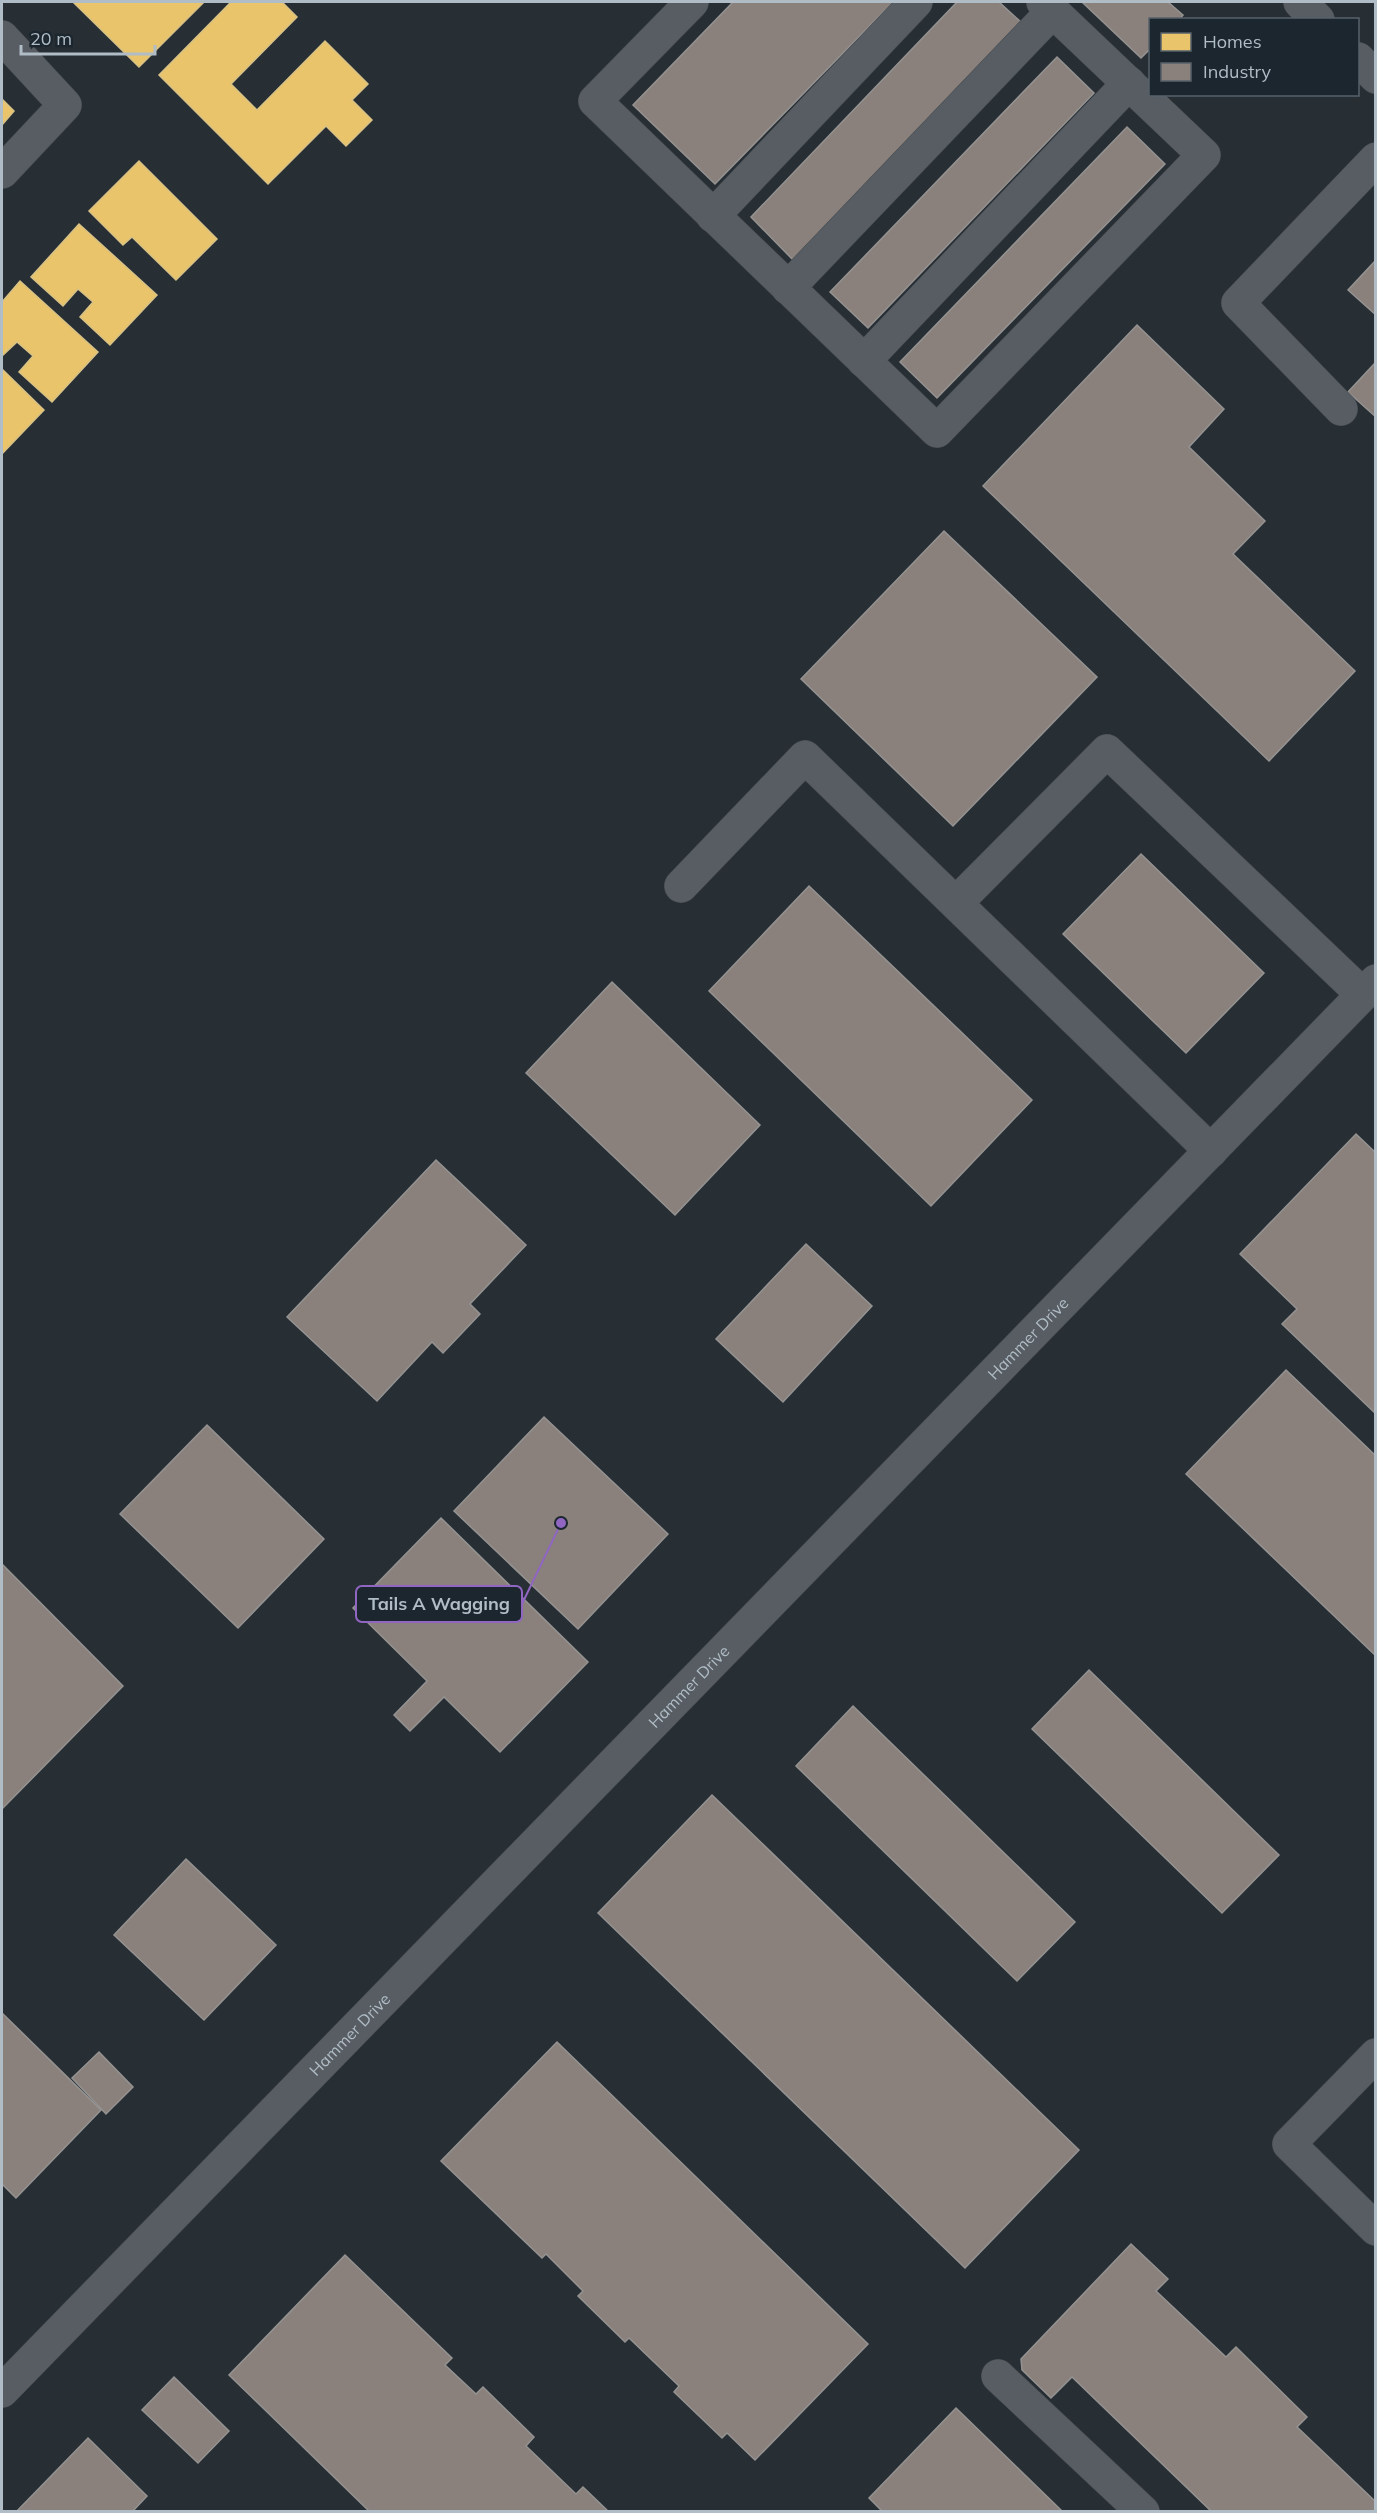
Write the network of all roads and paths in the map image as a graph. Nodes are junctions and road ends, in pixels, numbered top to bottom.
1 (692, 2) edge
2 (916, 2) edge
3 (1300, 2) edge
4 (1048, 6) edge
5 (1316, 18) edge
6 (2, 36) edge
7 (1359, 60) edge
8 (1376, 77) edge
9 (1129, 83) junction
10 (1376, 159) edge
11 (2, 172) edge
12 (713, 216) junction
13 (788, 288) junction
14 (864, 361) junction
15 (1341, 409) dead end
16 (681, 886) dead end
17 (956, 903) junction
18 (1369, 987) edge
19 (1211, 1151) junction
20 (1376, 2055) edge
21 (1376, 2229) edge
22 (998, 2376) dead end
23 (2, 2391) edge
24 (1143, 2511) edge

1 - 12 street
2 - 12 street
3 - 5 street
4 - 9 street
4 - 13 street
6 - 11 street
7 - 8 street
9 - 14 street
9 - 14 street
10 - 15 street
12 - 13 street
13 - 14 street
16 - 17 street
17 - 18 street
17 - 19 street
18 - 19 street, Hammer Drive
19 - 23 street, Hammer Drive
20 - 21 street
22 - 24 street

